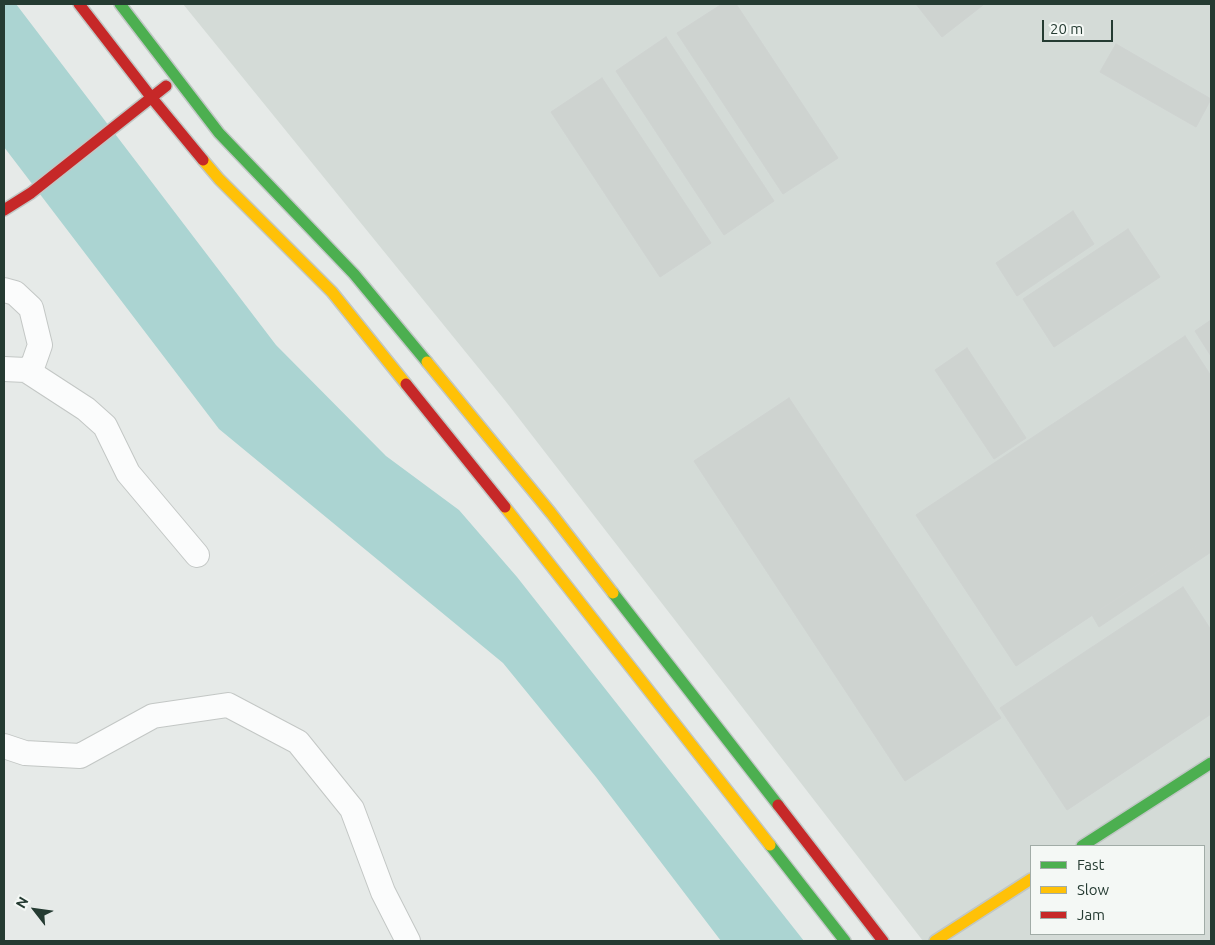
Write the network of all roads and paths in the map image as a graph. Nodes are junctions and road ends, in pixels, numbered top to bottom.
1 (79, 4) edge
2 (120, 4) edge
3 (177, 77) junction
4 (151, 97) junction
5 (4, 210) edge
6 (4, 290) edge
7 (15, 370) edge
8 (197, 555) dead end
9 (4, 746) edge
10 (1211, 763) edge
11 (1084, 845) edge
12 (1030, 880) edge
13 (408, 941) edge
14 (845, 941) edge
15 (883, 941) edge
16 (935, 941) edge

1 - 4 street
2 - 3 street
3 - 4 street
3 - 15 street
4 - 5 street
4 - 14 street
6 - 7 street
7 - 8 street
9 - 13 street
10 - 11 street
12 - 16 street

